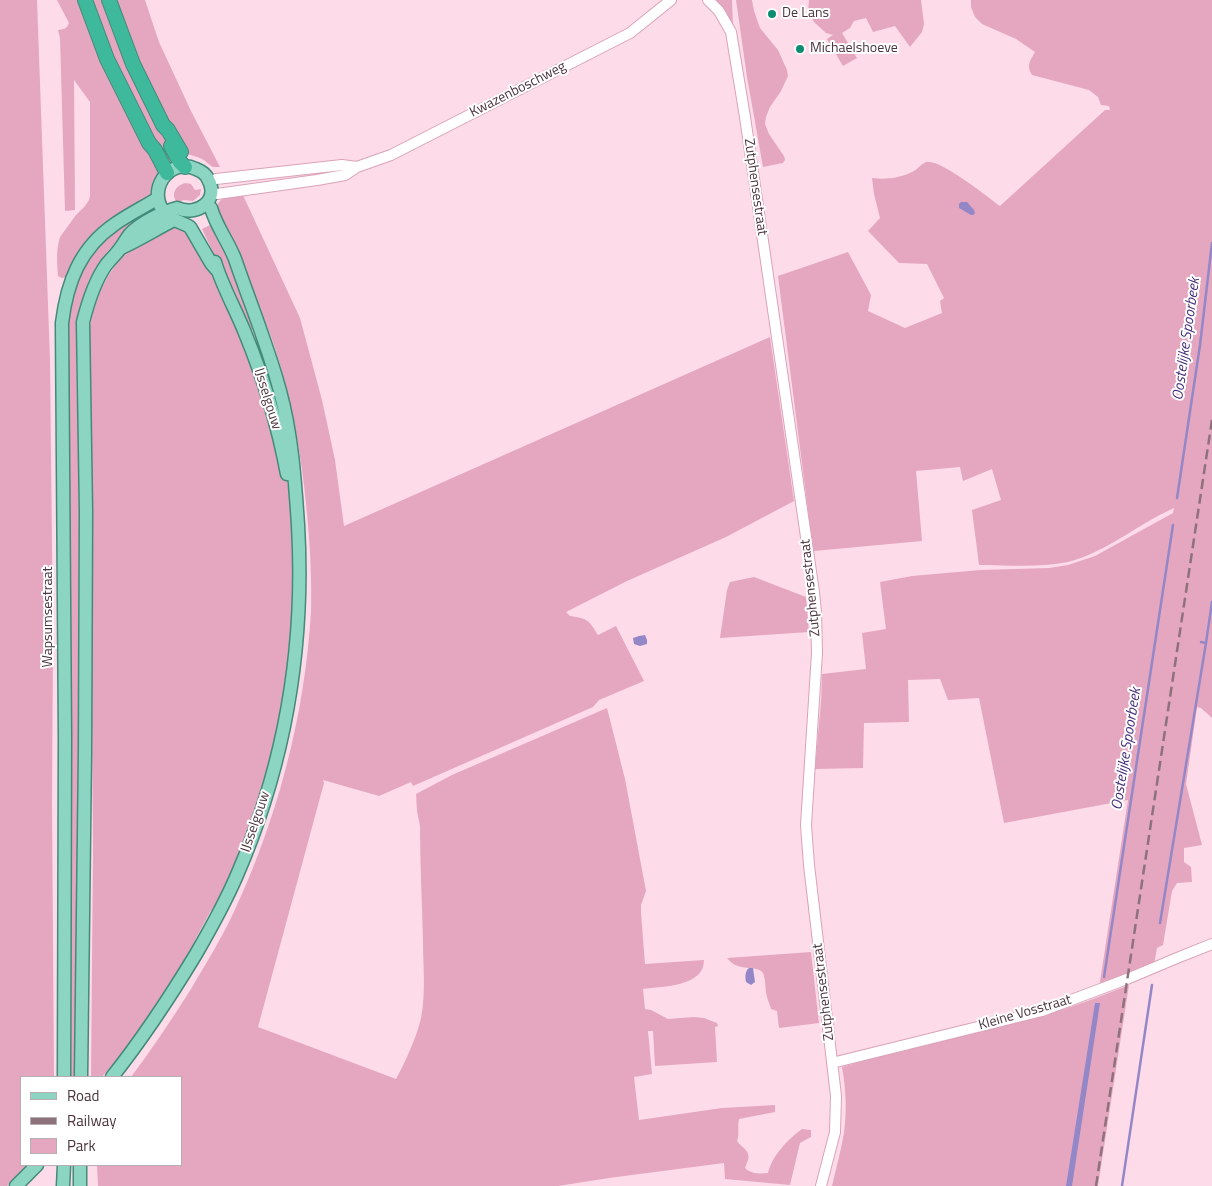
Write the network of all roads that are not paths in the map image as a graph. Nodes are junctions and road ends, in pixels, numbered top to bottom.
1 (85, 0) edge
2 (109, 0) edge
3 (671, 0) edge
4 (708, 0) edge
5 (163, 125) junction
6 (181, 152) joint
7 (185, 167) junction
8 (357, 167) junction
9 (167, 176) junction
10 (214, 183) junction
11 (158, 198) junction
12 (208, 208) junction
13 (170, 214) junction
14 (189, 222) junction
15 (299, 533) junction
16 (1212, 944) edge
17 (832, 1063) junction
18 (64, 1076) edge
19 (81, 1076) edge
20 (113, 1076) edge
21 (36, 1166) edge
22 (64, 1166) edge
23 (80, 1166) edge
24 (16, 1186) edge
25 (63, 1186) edge
26 (80, 1186) edge
27 (821, 1186) edge

1 - 9 highway
2 - 5 highway
3 - 8 street, Kwazenboschweg
4 - 17 street, Zutphensestraat
5 - 6 highway
5 - 7 highway
6 - 10 main road
7 - 9 main road
7 - 10 main road
8 - 10 street, Kwazenboschweg
8 - 10 street, Kwazenboschweg
9 - 10 main road
9 - 11 main road
9 - 13 main road
10 - 12 main road
11 - 13 main road
11 - 18 main road, Wapsumsestraat
12 - 13 main road
12 - 14 main road
12 - 15 main road, IJsselgouw
13 - 14 main road
13 - 19 main road
14 - 15 main road, IJsselgouw
15 - 20 main road, IJsselgouw
16 - 17 street, Kleine Vosstraat
17 - 27 street, Zutphensestraat
21 - 24 main road
22 - 25 main road
23 - 26 main road

